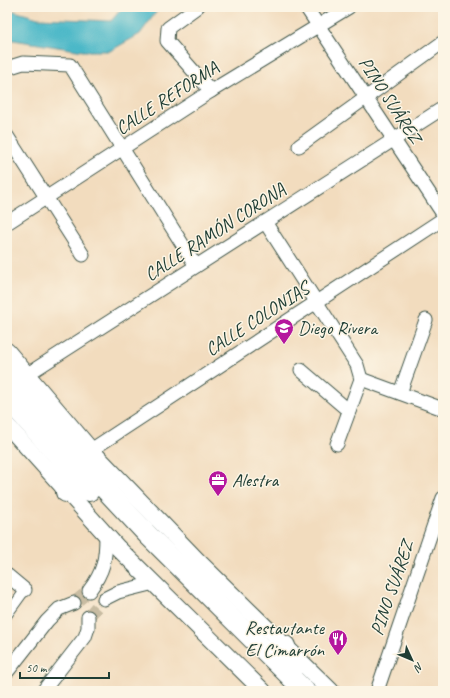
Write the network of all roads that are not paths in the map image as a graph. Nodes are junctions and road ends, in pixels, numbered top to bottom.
1 (198, 7) edge
2 (306, 7) edge
3 (349, 7) edge
4 (319, 26) junction
5 (443, 42) edge
6 (7, 68) edge
7 (211, 91) junction
8 (366, 98) junction
9 (443, 108) edge
10 (7, 136) edge
11 (394, 140) junction
12 (299, 146) dead end
13 (122, 149) junction
14 (47, 198) junction
15 (443, 214) edge
16 (443, 219) edge
17 (265, 222) junction
18 (7, 223) edge
19 (83, 255) dead end
20 (196, 266) junction
21 (317, 302) junction
22 (426, 320) dead end
23 (7, 351) edge
24 (301, 370) dead end
25 (361, 379) junction
26 (12, 384) edge
27 (400, 393) junction
28 (443, 409) edge
29 (349, 411) junction
30 (7, 425) edge
31 (337, 444) dead end
32 (91, 450) junction
33 (63, 463) junction
34 (66, 492) junction
35 (443, 498) edge
36 (106, 536) junction
37 (7, 575) edge
38 (154, 583) junction
39 (25, 590) joint
40 (89, 591) tunnel mouth
41 (104, 599) tunnel mouth
42 (74, 603) tunnel mouth
43 (7, 615) edge
44 (88, 617) tunnel mouth
45 (285, 646) junction
46 (7, 672) edge
47 (295, 687) edge
48 (43, 691) edge
49 (263, 691) edge
50 (331, 691) edge
51 (377, 691) edge

1 - 7 street
2 - 4 street, PINO SUÁREZ
3 - 4 street, CALLE REFORMA
4 - 7 street, CALLE REFORMA
4 - 8 street, PINO SUÁREZ
5 - 8 street
6 - 13 street
7 - 13 street, CALLE REFORMA
8 - 11 street, PINO SUÁREZ
8 - 12 street
9 - 11 street, CALLE RAMÓN CORONA
10 - 14 street
11 - 15 street, PINO SUÁREZ
11 - 17 street, CALLE RAMÓN CORONA
13 - 14 street, CALLE REFORMA
13 - 20 street
14 - 18 street, CALLE REFORMA
14 - 19 street
16 - 21 street, CALLE COLONIAS
17 - 20 street, CALLE RAMÓN CORONA
17 - 21 street
20 - 26 street, CALLE RAMÓN CORONA
21 - 25 street
21 - 32 street, CALLE COLONIAS
22 - 27 street
23 - 26 street
24 - 29 street
25 - 27 street
25 - 29 street
26 - 32 street
26 - 33 main road
26 - 47 main road
27 - 28 street
29 - 31 street
30 - 34 street
32 - 45 street
33 - 34 main road
33 - 47 main road
34 - 36 street
35 - 51 street, PINO SUÁREZ
36 - 38 street
36 - 40 street
37 - 39 street
38 - 41 street
38 - 49 street
39 - 43 street
42 - 46 street
44 - 48 street
45 - 47 main road
45 - 50 street

